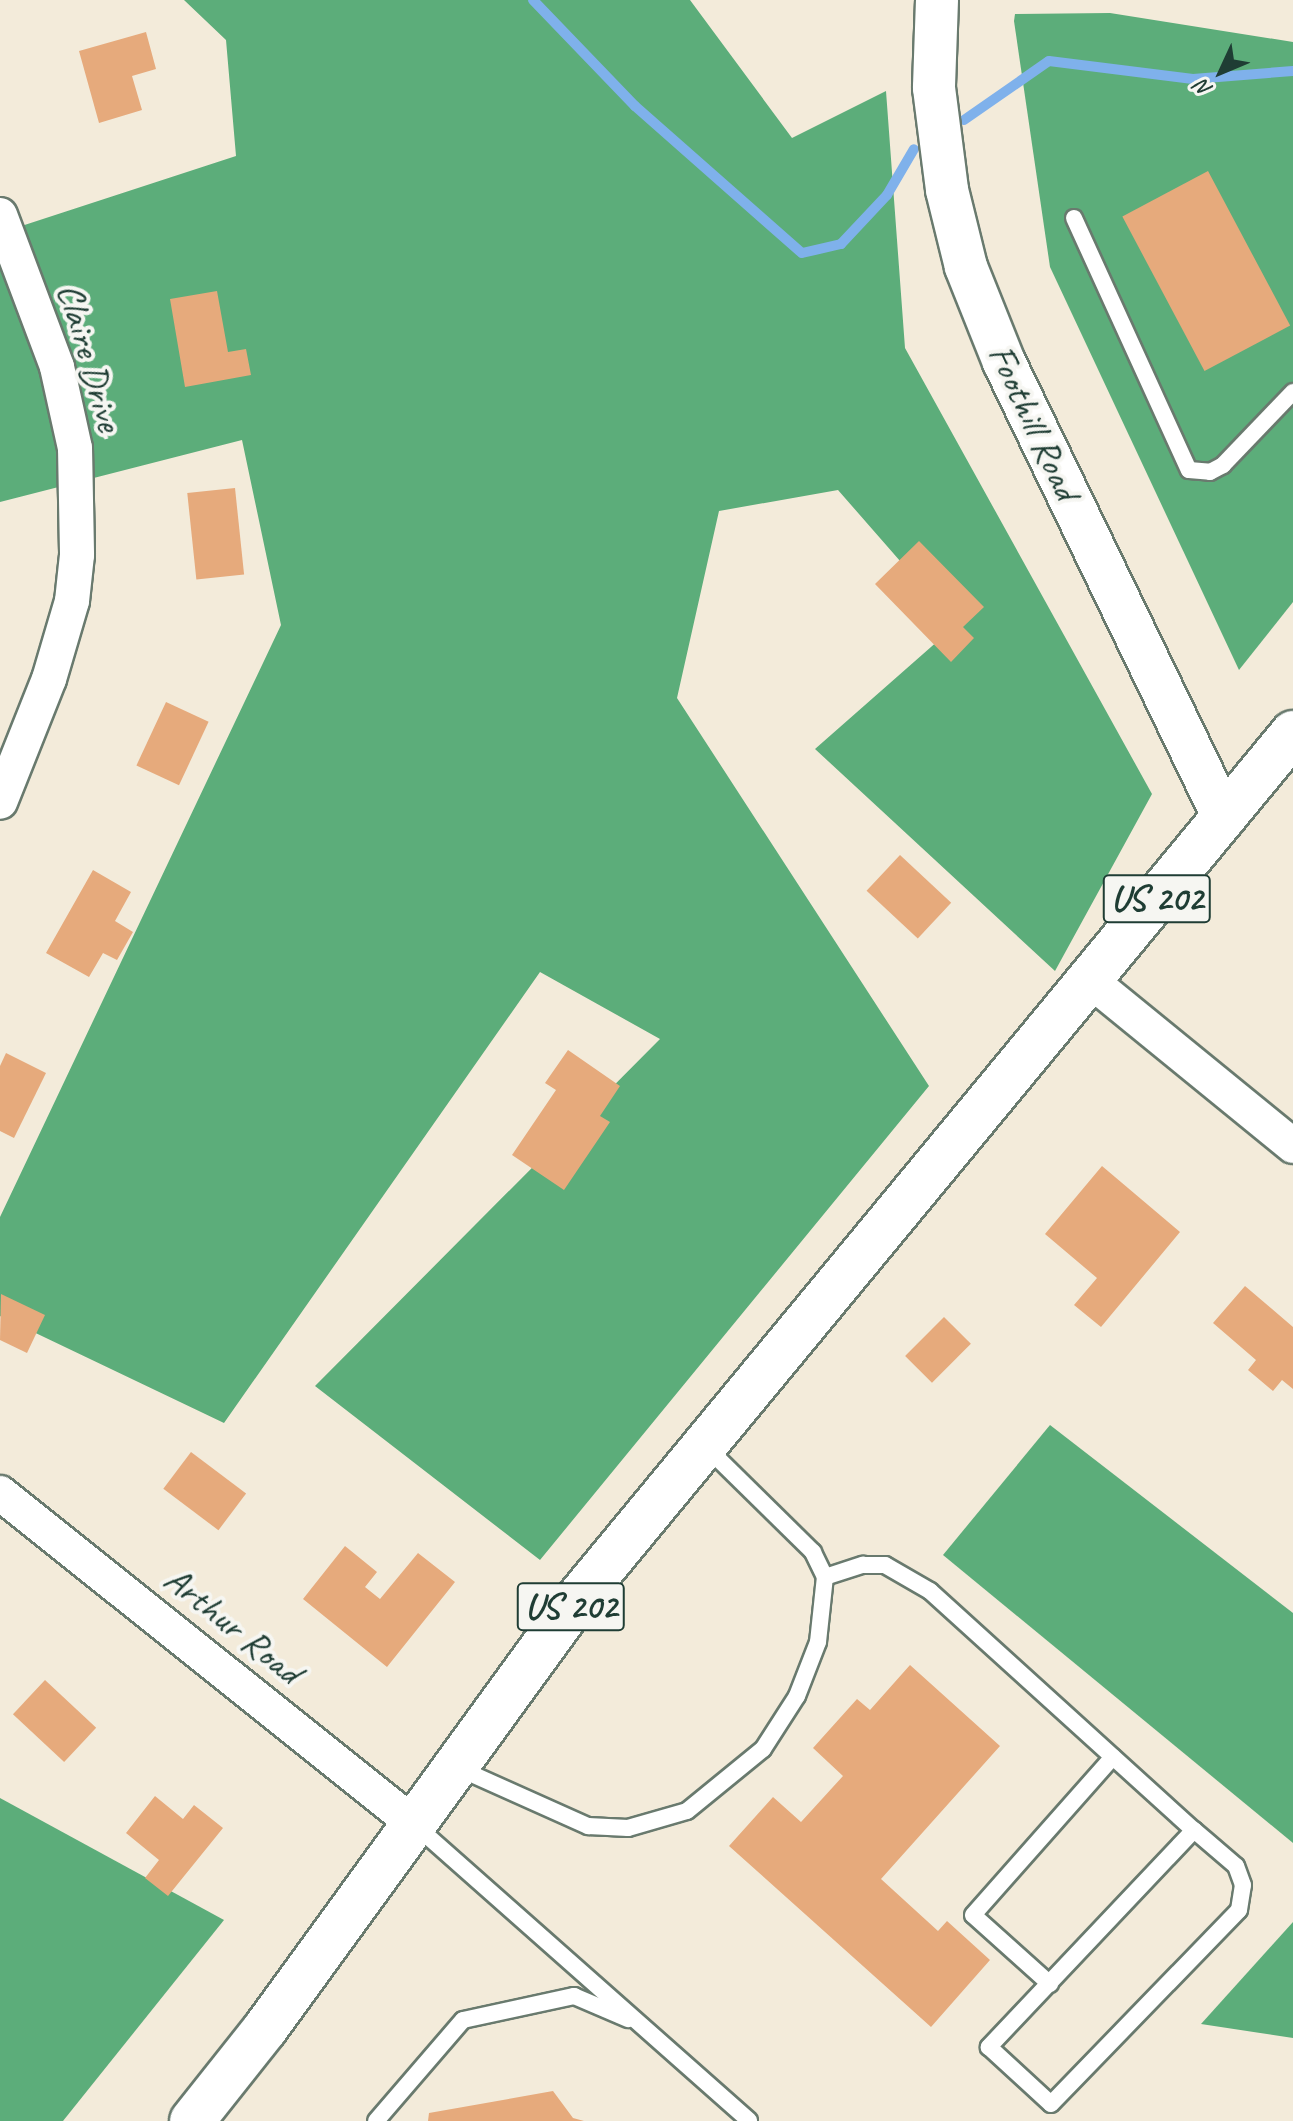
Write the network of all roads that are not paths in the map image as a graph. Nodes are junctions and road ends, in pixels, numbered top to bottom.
1 (937, 0) edge
2 (0, 215) edge
3 (1074, 218) dead end
4 (1293, 392) edge
5 (1293, 733) edge
6 (0, 802) edge
7 (1224, 818) junction
8 (1091, 981) junction
9 (1293, 1146) edge
10 (704, 1445) junction
11 (0, 1493) edge
12 (825, 1577) junction
13 (1113, 1757) junction
14 (455, 1767) junction
15 (414, 1824) junction
16 (1194, 1830) junction
17 (1050, 1984) junction
18 (644, 2026) junction
19 (192, 2121) edge
20 (376, 2121) edge
21 (749, 2121) edge

1 - 7 street, Foothill Road
2 - 6 street, Claire Drive
3 - 4 lane
5 - 7 highway, US 202
7 - 8 highway, US 202
8 - 9 street
8 - 10 highway, US 202
10 - 12 lane
10 - 14 highway, US 202
11 - 15 street, Arthur Road
12 - 13 lane
12 - 14 lane
13 - 16 lane
13 - 17 lane
14 - 15 highway, US 202
15 - 18 lane
15 - 19 highway, US 202
16 - 17 lane
16 - 17 lane
18 - 20 lane
18 - 21 lane

